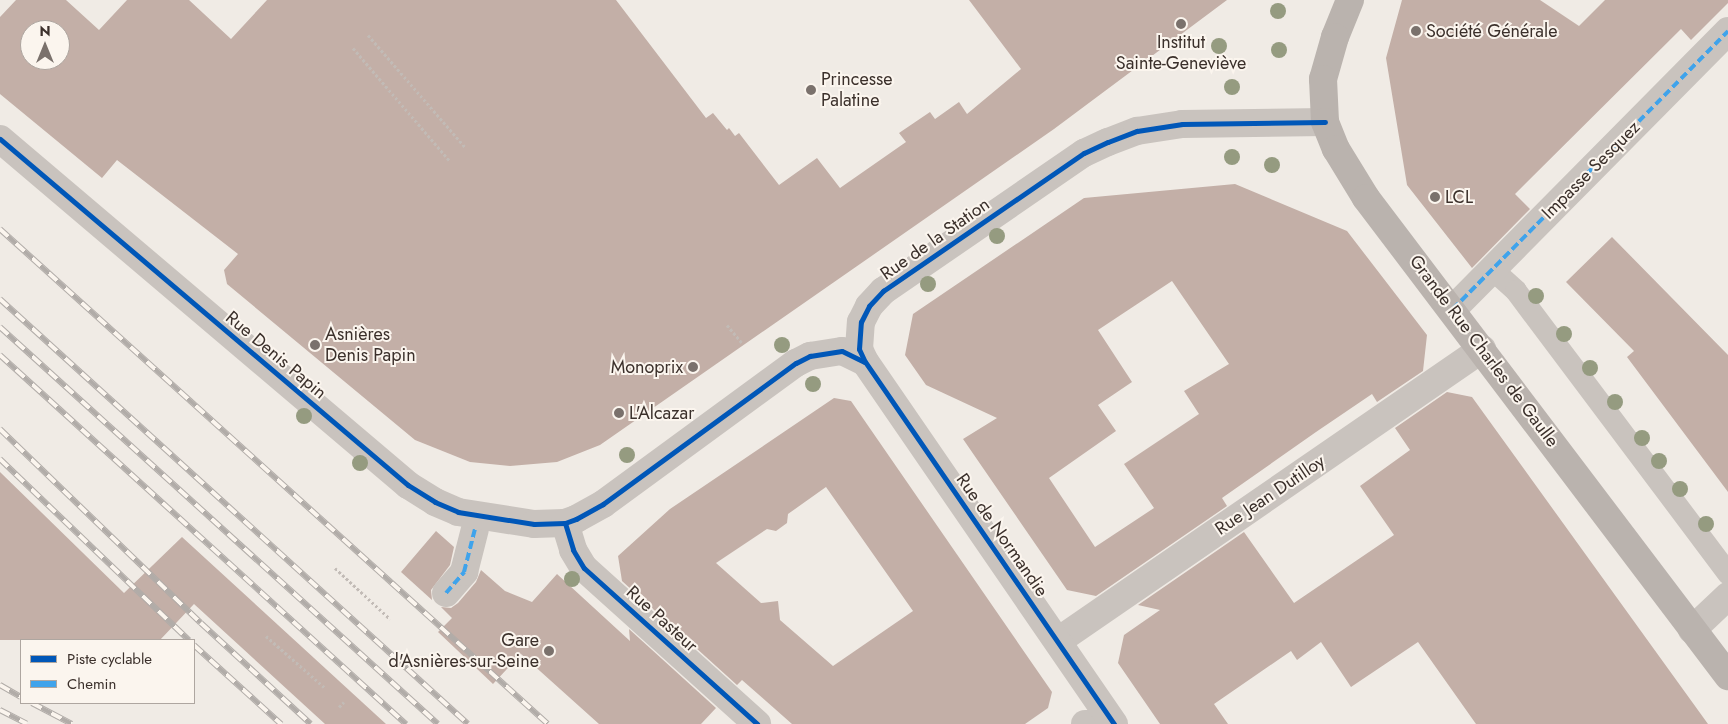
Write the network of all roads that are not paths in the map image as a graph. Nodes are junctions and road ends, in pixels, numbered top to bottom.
1 (1350, 0) edge
2 (1728, 31) edge
3 (1325, 122) junction
4 (0, 139) edge
5 (1493, 270) junction
6 (1453, 309) junction
7 (1482, 349) junction
8 (865, 362) junction
9 (565, 523) junction
10 (475, 529) dead end
11 (1728, 573) edge
12 (446, 593) dead end
13 (1728, 596) edge
14 (1692, 630) junction
15 (1058, 641) junction
16 (1728, 676) edge
17 (758, 724) edge
18 (1085, 724) edge
19 (1108, 724) edge
20 (1114, 724) edge

1 - 3 main road, Grande Rue Charles de Gaulle
2 - 5 street, Impasse Sesquez
3 - 6 main road, Grande Rue Charles de Gaulle
3 - 8 street, Rue de la Station
4 - 9 street, Rue Denis Papin
5 - 6 street, Impasse Sesquez
5 - 11 lane
6 - 7 main road, Grande Rue Charles de Gaulle
7 - 14 main road, Grande Rue Charles de Gaulle
7 - 15 street, Rue Jean Dutilloy
8 - 9 street
8 - 15 street, Rue de Normandie
9 - 17 street, Rue Pasteur
10 - 12 street
13 - 14 street
14 - 16 main road, Grande Rue Charles de Gaulle
15 - 20 street, Rue de Normandie
18 - 19 street

